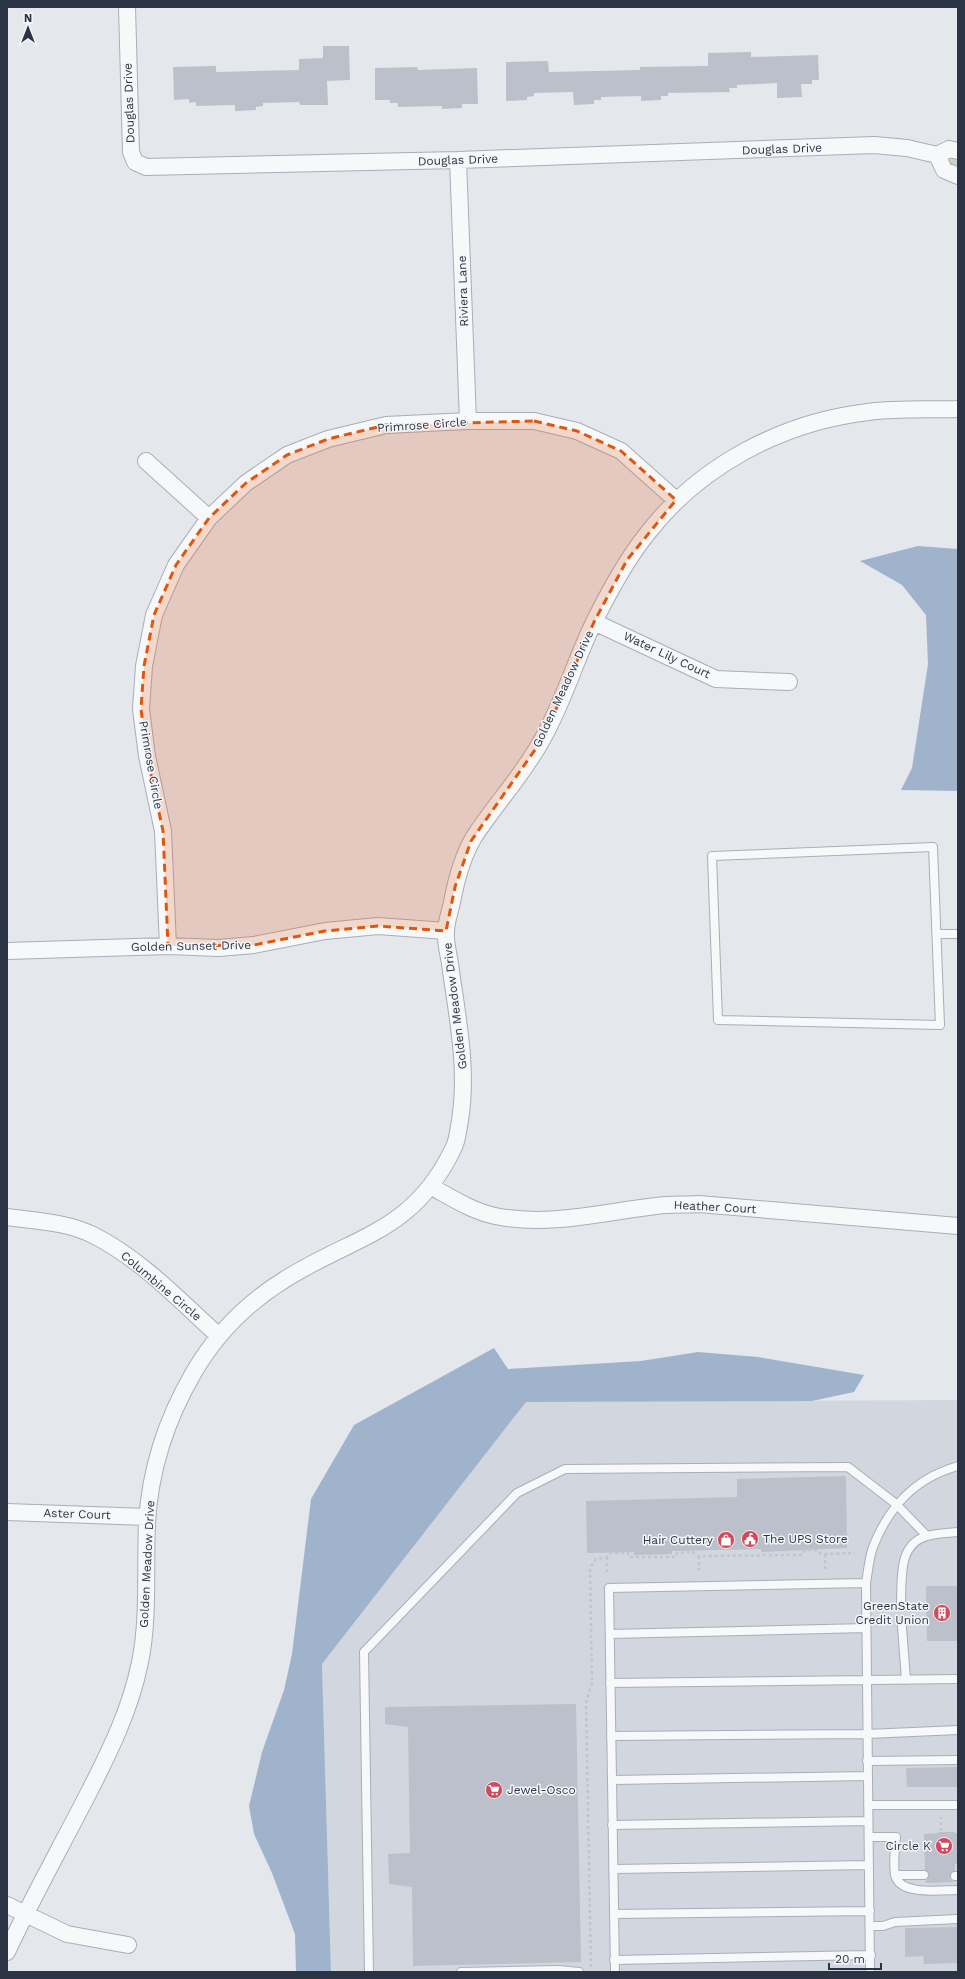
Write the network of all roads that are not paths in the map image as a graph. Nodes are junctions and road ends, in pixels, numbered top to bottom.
1 (127, 7) edge
2 (958, 151) edge
3 (937, 155) junction
4 (458, 160) junction
5 (958, 176) edge
6 (958, 409) edge
7 (468, 421) junction
8 (146, 461) dead end
9 (676, 500) junction
10 (209, 518) junction
11 (594, 622) junction
12 (789, 682) dead end
13 (446, 931) junction
14 (938, 934) junction
15 (958, 934) edge
16 (168, 946) junction
17 (7, 951) edge
18 (432, 1187) junction
19 (7, 1217) edge
20 (958, 1226) edge
21 (219, 1336) junction
22 (958, 1466) edge
23 (896, 1504) junction
24 (7, 1512) edge
25 (147, 1517) junction
26 (958, 1532) edge
27 (927, 1536) junction
28 (866, 1583) junction
29 (901, 1602) dead end
30 (902, 1627) dead end
31 (866, 1628) junction
32 (610, 1634) junction
33 (958, 1679) edge
34 (866, 1680) junction
35 (906, 1680) junction
36 (610, 1683) junction
37 (958, 1730) edge
38 (867, 1734) junction
39 (611, 1736) junction
40 (867, 1760) junction
41 (958, 1760) edge
42 (868, 1776) junction
43 (612, 1780) junction
44 (868, 1805) junction
45 (958, 1805) edge
46 (868, 1821) junction
47 (612, 1825) junction
48 (868, 1837) junction
49 (869, 1865) junction
50 (613, 1869) junction
51 (896, 1875) junction
52 (924, 1875) dead end
53 (958, 1890) edge
54 (7, 1905) edge
55 (870, 1911) junction
56 (614, 1914) junction
57 (26, 1916) junction
58 (958, 1919) edge
59 (870, 1926) junction
60 (128, 1944) dead end
61 (7, 1952) edge
62 (871, 1955) junction
63 (614, 1960) junction
64 (368, 1972) edge
65 (461, 1972) edge
66 (578, 1972) edge
67 (615, 1972) edge
68 (870, 1972) edge

1 - 4 street, Douglas Drive
2 - 3 street, Douglas Drive
3 - 4 street, Douglas Drive
3 - 5 street
4 - 7 street, Riviera Lane
6 - 9 street, Golden Meadow Drive
7 - 9 street, Primrose Circle
7 - 10 street, Primrose Circle
8 - 10 street
9 - 11 street, Golden Meadow Drive
10 - 16 street, Primrose Circle
11 - 12 street, Water Lily Court
11 - 13 street, Golden Meadow Drive
13 - 16 street, Golden Sunset Drive
13 - 18 street, Golden Meadow Drive
14 - 14 lane
14 - 15 lane
16 - 17 street, Golden Sunset Drive
18 - 20 street, Heather Court
18 - 21 street, Golden Meadow Drive
19 - 21 street, Columbine Circle
21 - 25 street, Golden Meadow Drive
22 - 23 lane
23 - 27 lane
23 - 28 lane
23 - 64 lane
24 - 25 street, Aster Court
25 - 57 street, Golden Meadow Drive
26 - 27 lane
27 - 29 lane
28 - 31 lane
28 - 32 lane
30 - 35 lane
31 - 32 lane
31 - 34 lane
32 - 36 lane
33 - 35 lane
34 - 35 lane
34 - 36 lane
34 - 38 lane
36 - 39 lane
37 - 38 lane
38 - 39 lane
38 - 40 lane
39 - 43 lane
40 - 41 lane
40 - 42 lane
42 - 43 lane
42 - 44 lane
43 - 47 lane
44 - 45 lane
44 - 46 lane
46 - 47 lane
46 - 48 lane
47 - 50 lane
48 - 49 lane
48 - 51 lane
49 - 50 lane
49 - 55 lane
50 - 56 lane
51 - 52 lane
51 - 53 lane
54 - 57 street
55 - 56 lane
55 - 59 lane
56 - 63 lane
57 - 60 street
57 - 61 street, Golden Meadow Drive
58 - 59 lane
59 - 62 lane
62 - 63 lane
62 - 68 lane
63 - 67 lane
65 - 66 lane

